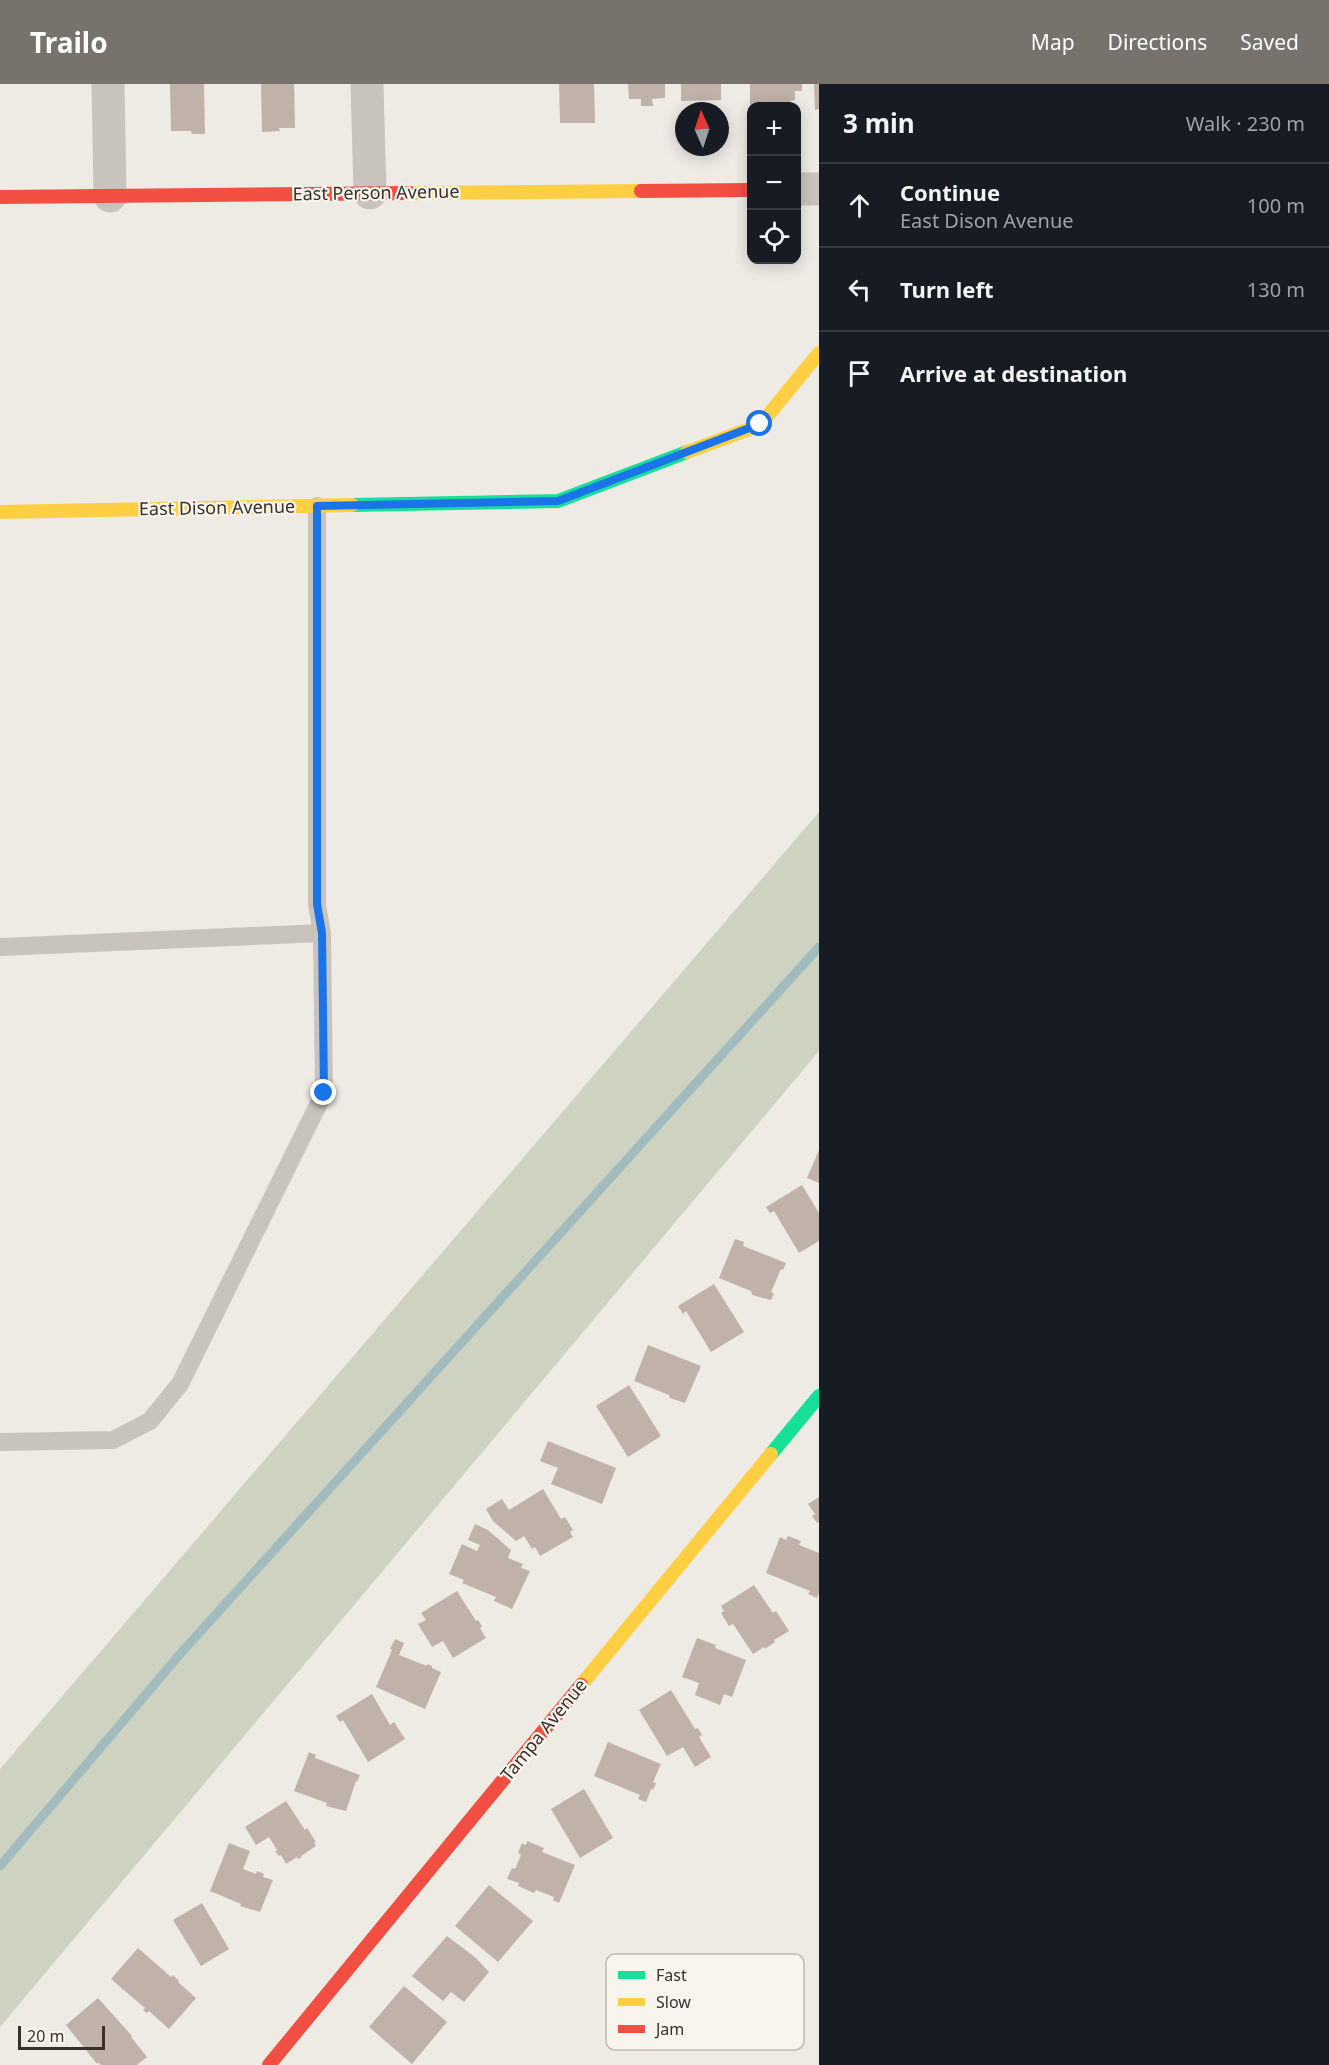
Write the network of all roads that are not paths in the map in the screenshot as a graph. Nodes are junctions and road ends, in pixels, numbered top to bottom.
1 (108, 84) edge
2 (367, 84) edge
3 (747, 189) edge
4 (801, 189) edge
5 (819, 189) edge
6 (370, 193) junction
7 (110, 196) junction
8 (0, 197) edge
9 (819, 353) edge
10 (317, 506) junction
11 (0, 512) edge
12 (322, 933) junction
13 (0, 947) edge
14 (819, 1396) edge
15 (0, 1442) edge
16 (269, 2065) edge

1 - 7 street
2 - 6 street
3 - 6 street, East Person Avenue
4 - 5 street
6 - 7 street, East Person Avenue
7 - 8 street, East Person Avenue
9 - 10 street, East Dison Avenue
10 - 11 street, East Dison Avenue
10 - 12 lane
12 - 13 lane
12 - 15 lane
14 - 16 street, Tampa Avenue

